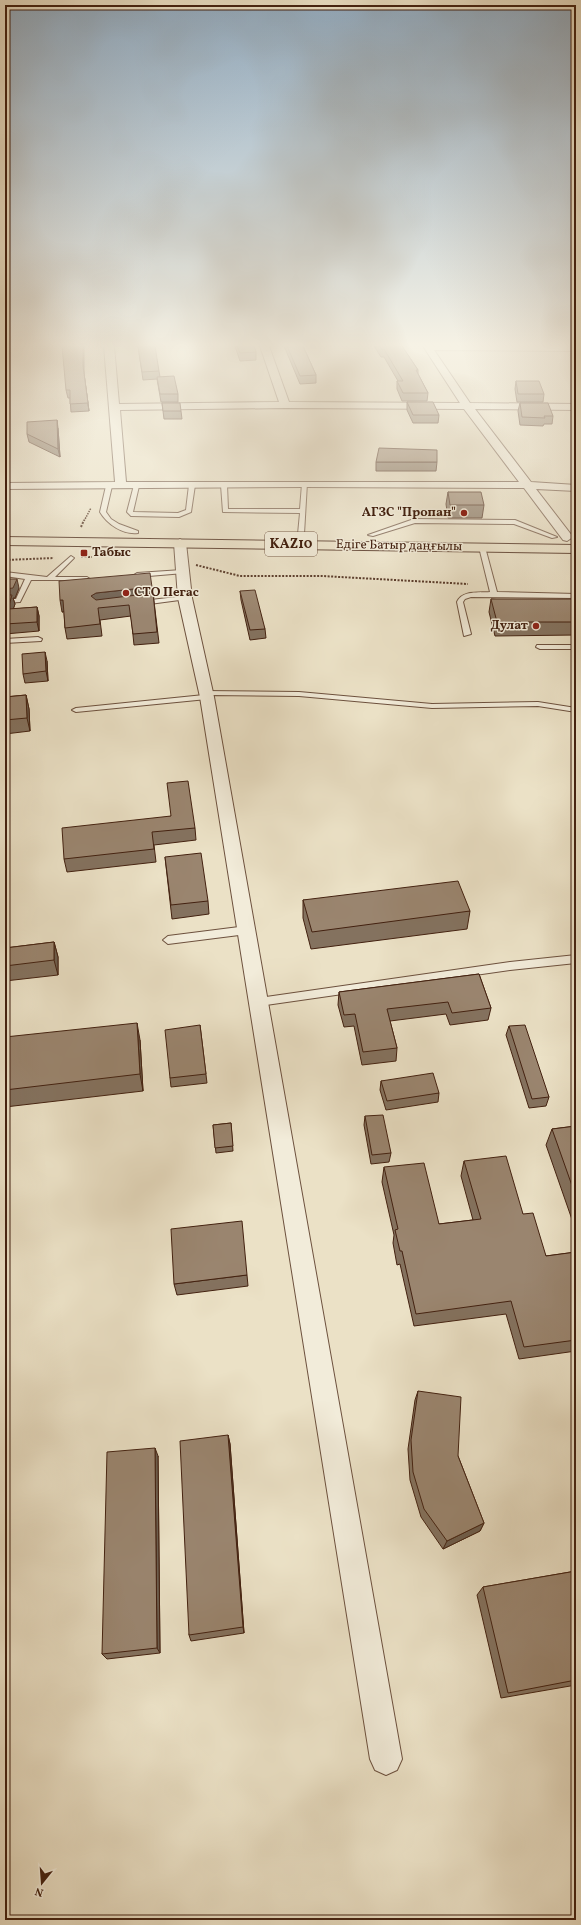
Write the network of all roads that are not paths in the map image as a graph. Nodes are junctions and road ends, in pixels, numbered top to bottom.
1 (118, 436) edge
2 (489, 436) edge
3 (305, 484) junction
4 (192, 485) junction
5 (224, 485) junction
6 (526, 485) junction
7 (5, 486) edge
8 (108, 486) junction
9 (122, 486) junction
10 (136, 486) junction
11 (576, 488) edge
12 (303, 511) junction
13 (5, 531) edge
14 (136, 532) junction
15 (301, 534) junction
16 (566, 537) edge
17 (5, 541) edge
18 (482, 547) junction
19 (576, 549) edge
20 (71, 558) road end
21 (181, 558) junction
22 (5, 574) edge
23 (129, 576) edge
24 (29, 578) junction
25 (91, 578) edge
26 (49, 580) junction
27 (494, 594) junction
28 (576, 596) edge
29 (185, 598) junction
30 (5, 601) edge
31 (138, 604) edge
32 (467, 634) dead end
33 (38, 639) dead end
34 (5, 641) edge
35 (540, 647) dead end
36 (576, 647) edge
37 (207, 695) junction
38 (76, 710) dead end
39 (576, 710) edge
40 (247, 930) junction
41 (168, 940) dead end
42 (576, 959) edge
43 (258, 1002) junction
44 (386, 1759) dead end

1 - 9 street
2 - 6 street
3 - 5 street
3 - 6 street
3 - 12 lane
4 - 5 street
4 - 10 street
4 - 10 lane
5 - 12 lane
6 - 11 street
6 - 16 street
7 - 8 street
8 - 9 street
8 - 14 lane
9 - 10 street
12 - 15 lane
13 - 14 main road, Едіге Батыр даңғылы / KAZ10
14 - 15 main road, Едіге Батыр даңғылы / KAZ10
15 - 16 main road, Едіге Батыр даңғылы / KAZ10
17 - 21 main road, Едіге Батыр даңғылы / KAZ10
18 - 19 main road, Едіге Батыр даңғылы / KAZ10
18 - 21 main road, Едіге Батыр даңғылы / KAZ10
18 - 27 lane
20 - 26 lane
21 - 23 lane
21 - 29 street
22 - 24 lane
24 - 26 lane
24 - 30 lane
25 - 26 lane
27 - 28 lane
27 - 32 lane
29 - 31 lane
29 - 37 street
33 - 34 lane
35 - 36 lane
37 - 38 lane
37 - 39 lane
37 - 40 street
40 - 41 lane
40 - 43 street
42 - 43 lane
43 - 44 street

